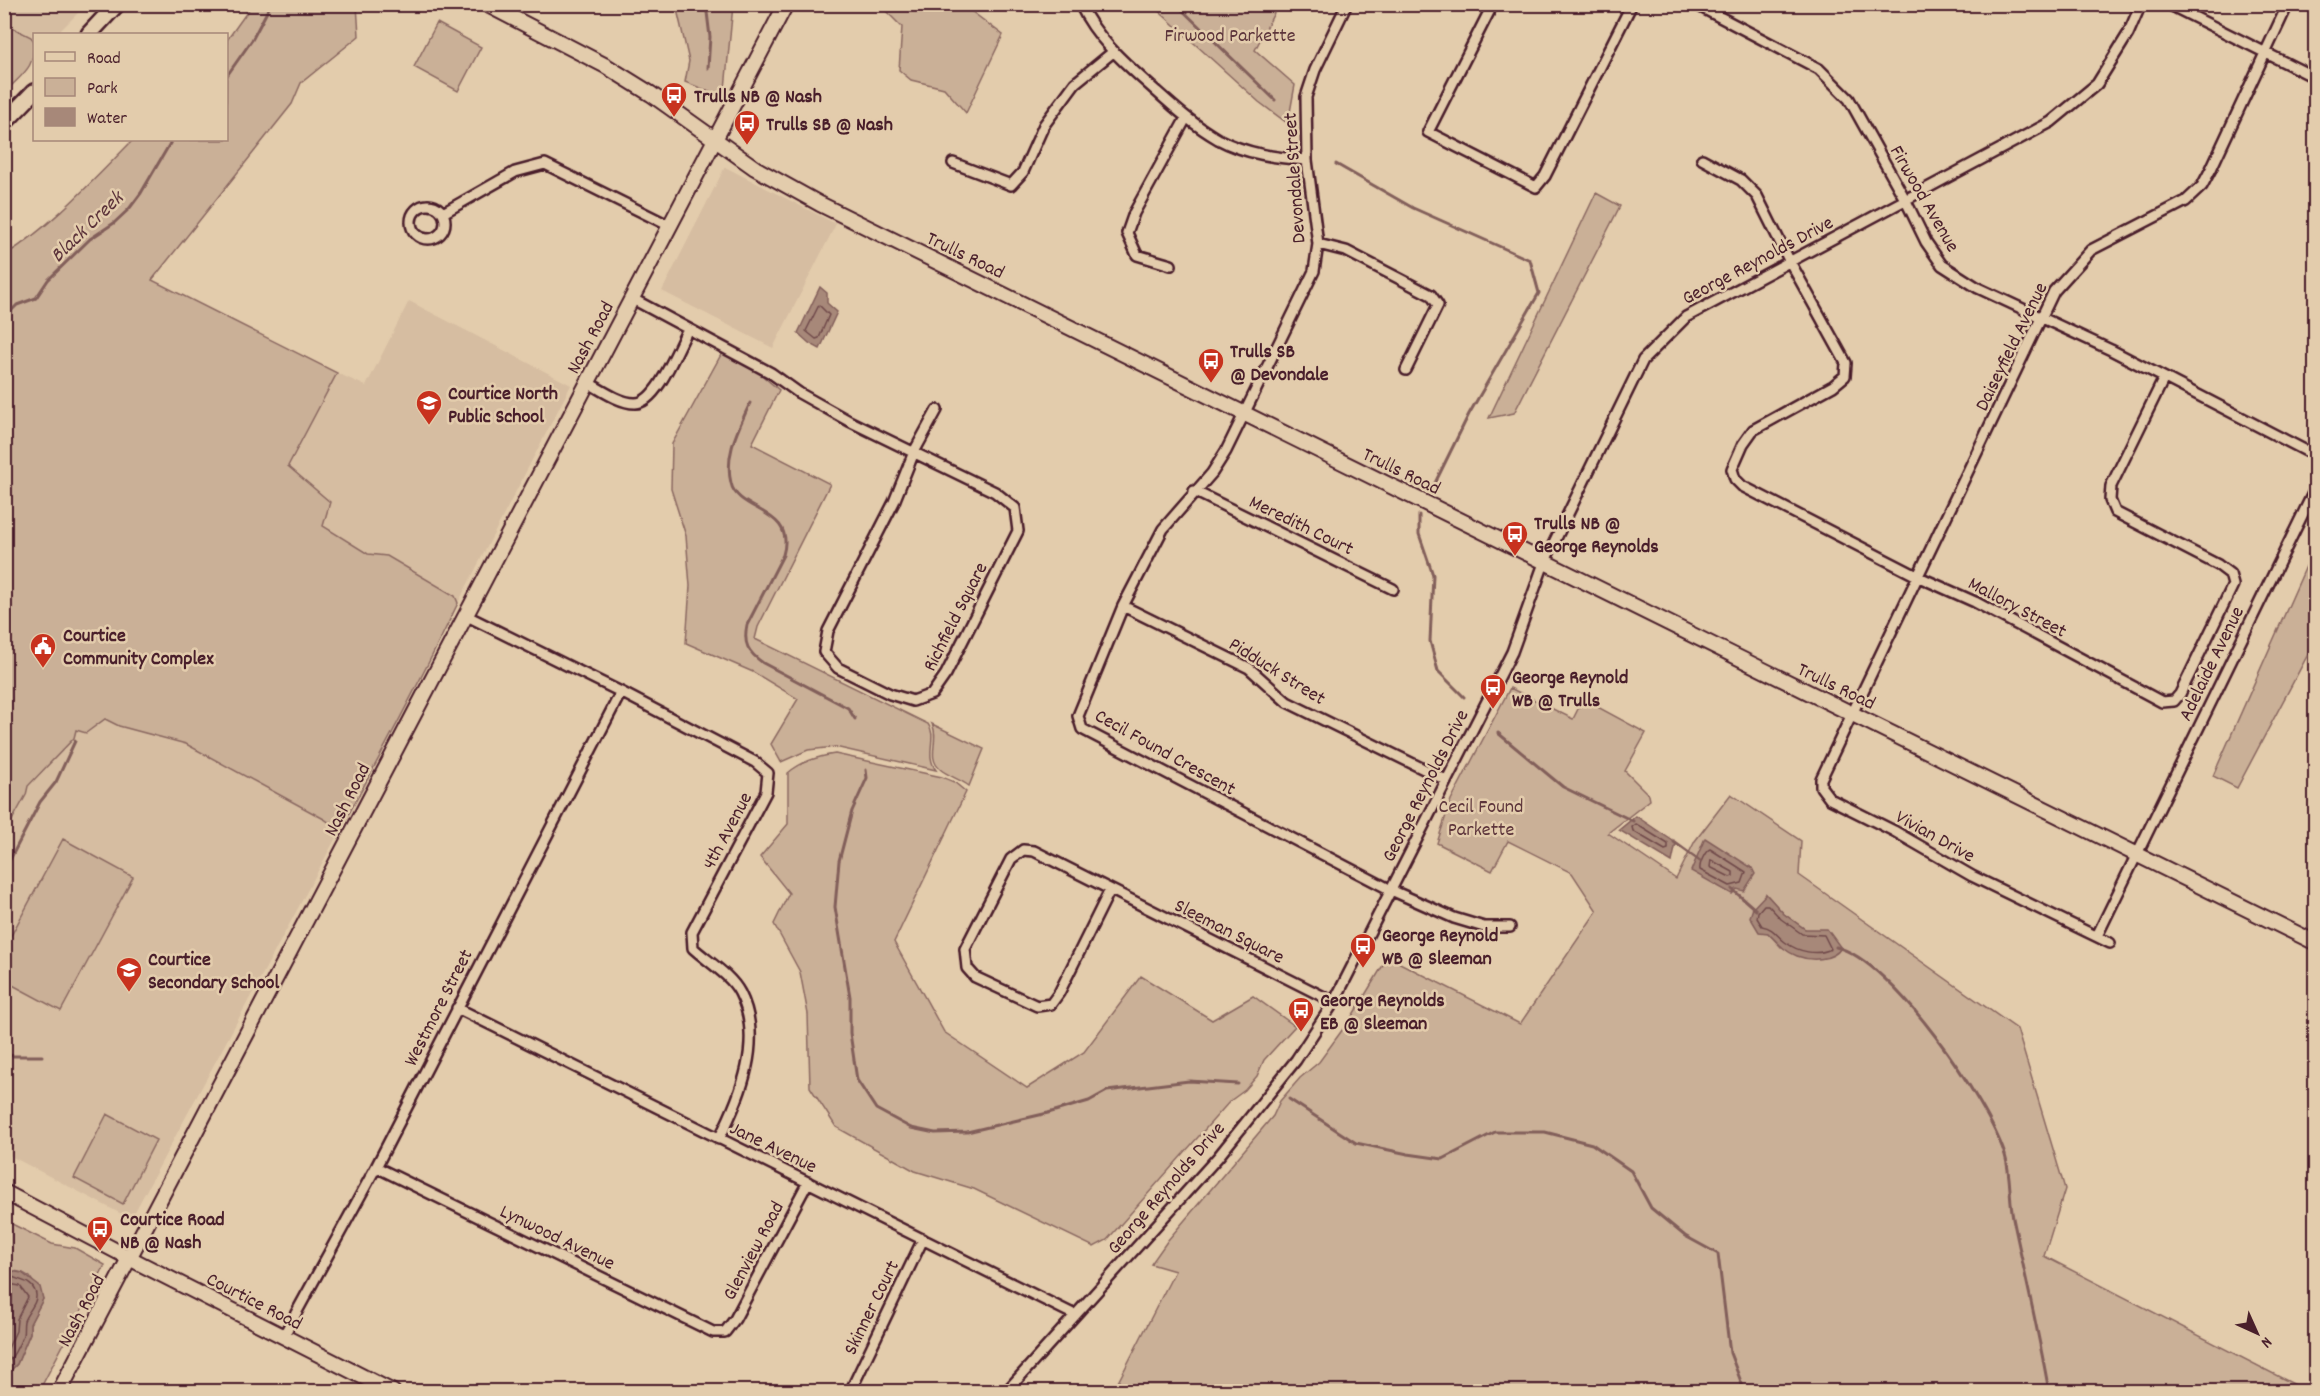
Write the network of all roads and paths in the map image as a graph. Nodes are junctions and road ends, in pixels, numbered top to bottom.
1 (117, 4) edge
2 (486, 4) edge
3 (786, 4) edge
4 (1080, 4) edge
5 (1347, 4) edge
6 (1493, 4) edge
7 (1632, 4) edge
8 (1695, 4) edge
9 (2141, 4) edge
10 (2168, 4) edge
11 (2288, 4) edge
12 (90, 33) edge
13 (1113, 52) junction
14 (2266, 53) junction
15 (2316, 78) edge
16 (33, 93) edge
17 (1186, 118) junction
18 (4, 123) edge
19 (714, 140) junction
20 (1702, 159) dead end
21 (1308, 160) junction
22 (953, 163) dead end
23 (1906, 201) junction
24 (443, 213) dead end
25 (670, 226) junction
26 (1318, 244) junction
27 (1789, 260) junction
28 (1171, 265) dead end
29 (631, 298) junction
30 (2043, 318) junction
31 (688, 329) junction
32 (1406, 370) dead end
33 (2164, 378) junction
34 (587, 382) junction
35 (937, 411) dead end
36 (1244, 413) junction
37 (914, 452) junction
38 (2316, 456) edge
39 (2316, 487) edge
40 (1194, 491) junction
41 (1544, 563) junction
42 (1919, 577) junction
43 (1393, 589) dead end
44 (1123, 606) junction
45 (465, 615) junction
46 (621, 692) junction
47 (1853, 715) junction
48 (1446, 780) junction
49 (2137, 854) junction
50 (1110, 890) junction
51 (1391, 890) junction
52 (1510, 927) dead end
53 (2097, 936) junction
54 (2110, 943) dead end
55 (2316, 943) edge
56 (1334, 1002) junction
57 (457, 1008) junction
58 (719, 1139) junction
59 (376, 1167) junction
60 (808, 1182) junction
61 (4, 1192) edge
62 (923, 1239) junction
63 (129, 1257) junction
64 (1075, 1315) junction
65 (725, 1332) joint
66 (283, 1337) junction
67 (59, 1392) edge
68 (393, 1392) edge
69 (850, 1392) edge
70 (1006, 1392) edge

1 - 12 main road
2 - 19 street, Trulls Road
3 - 19 street, Nash Road
4 - 13 street
5 - 21 street, Devondale Street
6 - 7 street
8 - 23 street, Firwood Avenue
9 - 23 street, George Reynolds Drive
10 - 14 street
11 - 14 street, Daiseyfield Avenue
13 - 17 street
13 - 22 street
14 - 15 street
14 - 30 street, Daiseyfield Avenue
16 - 18 main road
17 - 21 street
17 - 28 street
19 - 25 street, Nash Road
19 - 36 street, Trulls Road
20 - 27 street
21 - 26 street, Devondale Street
23 - 27 street, George Reynolds Drive
23 - 30 street, Firwood Avenue
24 - 25 street
25 - 29 street, Nash Road
26 - 32 street
26 - 36 street, Devondale Street
27 - 41 street, George Reynolds Drive
27 - 42 street, Mallory Street
29 - 31 street, Richfield Square
29 - 34 street, Nash Road
30 - 33 street, Firwood Avenue
30 - 42 street, Daiseyfield Avenue
31 - 34 street
31 - 37 street, Richfield Square
33 - 38 street, Firwood Avenue
33 - 42 street, Mallory Street
34 - 45 street, Nash Road
35 - 37 street
36 - 40 street, Cecil Found Crescent
36 - 41 street, Trulls Road
37 - 37 street, Richfield Square
39 - 49 street, Adelaide Avenue
40 - 43 street, Meredith Court
40 - 44 street, Cecil Found Crescent
41 - 47 street, Trulls Road
41 - 48 street, George Reynolds Drive
42 - 47 street, Daiseyfield Avenue
44 - 48 street, Pidduck Street
44 - 51 street, Cecil Found Crescent
45 - 46 street, 4th Avenue
45 - 63 street, Nash Road
46 - 57 street, Westmore Street
46 - 58 street, 4th Avenue
47 - 49 street, Trulls Road
47 - 53 street, Vivian Drive
48 - 51 street, George Reynolds Drive
49 - 53 street, Adelaide Avenue
49 - 55 street, Trulls Road
50 - 50 street, Sleeman Square
50 - 56 street, Sleeman Square
51 - 52 street, Cecil Found Crescent
51 - 56 street, George Reynolds Drive
53 - 54 street, Vivian Drive
56 - 64 street, George Reynolds Drive
57 - 58 street, Jane Avenue
57 - 59 street, Westmore Street
58 - 60 street, Jane Avenue
59 - 65 street, Lynwood Avenue
59 - 66 street, Westmore Street
60 - 62 street, Jane Avenue
60 - 65 street, Glenview Road
61 - 63 street, Courtice Road
62 - 64 street, Jane Avenue
62 - 69 street, Skinner Court
63 - 66 street, Courtice Road
63 - 67 street, Nash Road
64 - 70 street, George Reynolds Drive
66 - 68 street, Courtice Road

